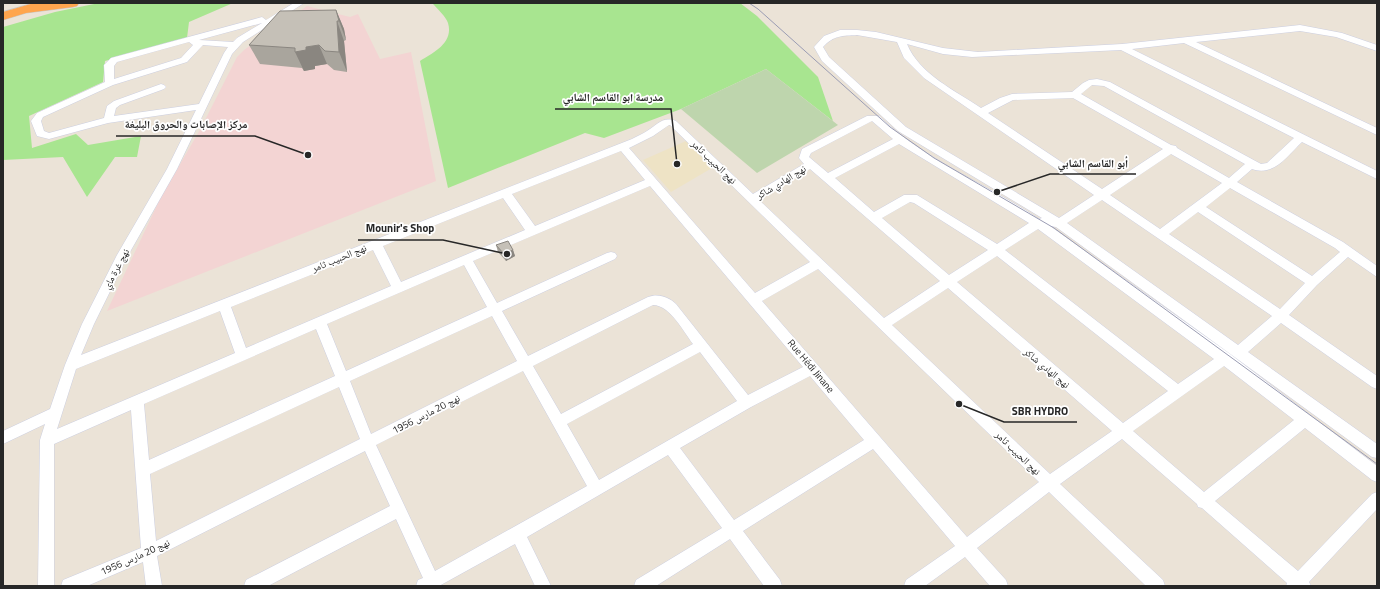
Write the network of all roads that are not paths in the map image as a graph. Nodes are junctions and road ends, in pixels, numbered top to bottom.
1 (12, 3) edge
2 (48, 3) edge
3 (73, 3) edge
4 (300, 3) edge
5 (3, 5) edge
6 (23, 10) junction
7 (3, 16) edge
8 (281, 16) junction
9 (182, 41) junction
10 (900, 41) junction
11 (1187, 41) junction
12 (200, 43) junction
13 (233, 45) junction
14 (1122, 47) junction
15 (1377, 48) edge
16 (110, 83) junction
17 (161, 87) dead end
18 (1075, 95) junction
19 (203, 106) junction
20 (982, 112) junction
21 (108, 120) junction
22 (1377, 132) edge
23 (1302, 137) junction
24 (900, 139) junction
25 (622, 146) junction
26 (1172, 148) junction
27 (811, 164) junction
28 (1250, 164) junction
29 (1377, 175) edge
30 (827, 178) junction
31 (653, 181) junction
32 (1230, 183) junction
33 (505, 193) junction
34 (1102, 194) junction
35 (752, 199) junction
36 (1198, 207) junction
37 (873, 218) junction
38 (1060, 222) junction
39 (1038, 223) junction
40 (532, 231) junction
41 (1161, 234) junction
42 (376, 244) junction
43 (997, 250) junction
44 (1348, 251) junction
45 (611, 256) dead end
46 (466, 260) junction
47 (818, 263) junction
48 (1377, 272) edge
49 (946, 282) junction
50 (1313, 282) junction
51 (398, 288) junction
52 (754, 300) junction
53 (224, 304) junction
54 (493, 308) junction
55 (1280, 316) junction
56 (320, 322) junction
57 (884, 324) junction
58 (702, 345) junction
59 (1239, 352) junction
60 (242, 356) junction
61 (1225, 358) junction
62 (525, 364) junction
63 (70, 366) junction
64 (813, 368) junction
65 (342, 378) junction
66 (1377, 384) edge
67 (1179, 392) junction
68 (137, 402) junction
69 (746, 403) junction
70 (55, 413) junction
71 (1305, 419) junction
72 (558, 422) junction
73 (1123, 432) junction
74 (3, 438) edge
75 (46, 440) junction
76 (874, 441) junction
77 (368, 443) junction
78 (670, 446) junction
79 (1377, 452) edge
80 (143, 470) junction
81 (1377, 475) edge
82 (1049, 483) junction
83 (596, 488) junction
84 (1377, 499) edge
85 (1203, 502) junction
86 (398, 510) junction
87 (732, 529) junction
88 (518, 534) junction
89 (966, 547) junction
90 (149, 552) junction
91 (428, 584) edge
92 (1298, 584) edge
93 (46, 586) edge
94 (69, 586) edge
95 (154, 586) edge
96 (252, 586) edge
97 (543, 586) edge
98 (642, 586) edge
99 (774, 586) edge
100 (912, 586) edge
101 (1000, 586) edge
102 (1157, 586) edge

1 - 5 highway
2 - 6 highway
3 - 6 highway
4 - 8 street, نهج غرة ماي
6 - 7 highway
8 - 9 street
8 - 13 street, نهج غرة ماي
9 - 12 street
9 - 16 street
10 - 14 street
10 - 20 street
10 - 38 street
11 - 14 street
11 - 15 street
11 - 22 street
12 - 13 street
12 - 16 street
13 - 19 street, نهج غرة ماي
14 - 23 street
16 - 21 street
17 - 21 street
18 - 20 street
18 - 26 street
18 - 28 street
19 - 21 street
19 - 63 street, نهج غرة ماي
20 - 34 street
23 - 28 street
23 - 29 street
24 - 27 street, نهج الهادي شاكر
24 - 30 street
24 - 39 street
25 - 31 street, Rue Hédi Jinane
25 - 33 street, نهج الحبيب ثامر
25 - 35 street, نهج الحبيب ثامر
26 - 32 street
26 - 34 street
27 - 30 street, نهج الهادي شاكر
27 - 35 street, نهج الهادي شاكر
28 - 32 street
30 - 37 street, نهج الهادي شاكر
31 - 40 street
31 - 52 street, Rue Hédi Jinane
32 - 36 street
32 - 44 street
33 - 40 street
33 - 42 street, نهج الحبيب ثامر
34 - 38 street
34 - 41 street
35 - 47 street, نهج الحبيب ثامر
36 - 41 street
36 - 50 street
37 - 43 street
37 - 49 street, نهج الهادي شاكر
38 - 39 street
38 - 59 street
39 - 43 street
39 - 61 street
40 - 46 street
41 - 55 street
42 - 51 street
42 - 53 street, نهج الحبيب ثامر
43 - 49 street
43 - 67 street
44 - 48 street
44 - 50 street
45 - 54 street
46 - 51 street
46 - 54 street
47 - 52 street
47 - 57 street, نهج الحبيب ثامر
49 - 57 street
49 - 73 street, نهج الهادي شاكر
50 - 55 street
51 - 56 street
52 - 64 street, Rue Hédi Jinane
53 - 60 street
53 - 63 street, نهج الحبيب ثامر
54 - 62 street
54 - 65 street
55 - 59 street
55 - 66 street
56 - 60 street
56 - 65 street
57 - 82 street, نهج الحبيب ثامر
58 - 62 street, نهج 20 مارس 1956
58 - 69 street, نهج 20 مارس 1956
58 - 72 street
59 - 79 street
60 - 68 street
61 - 67 street
61 - 71 street
62 - 72 street
62 - 77 street, نهج 20 مارس 1956
63 - 70 street, نهج غرة ماي
64 - 69 street
64 - 76 street, Rue Hédi Jinane
65 - 77 street
65 - 80 street
67 - 73 street
68 - 75 street
68 - 80 street
69 - 78 street
70 - 74 street
70 - 75 street, نهج غرة ماي
71 - 81 street
71 - 85 street
72 - 83 street
73 - 82 street
73 - 85 street, نهج الهادي شاكر
75 - 93 street, نهج غرة ماي
76 - 87 street
76 - 89 street, Rue Hédi Jinane
77 - 86 street
77 - 90 street, نهج 20 مارس 1956
78 - 83 street
78 - 87 street
80 - 90 street
82 - 89 street
82 - 102 street, نهج الحبيب ثامر
83 - 88 street
84 - 92 street
85 - 92 street, نهج الهادي شاكر
86 - 91 street
86 - 96 street
87 - 98 street
87 - 99 street
88 - 91 street
88 - 97 street
89 - 100 street
89 - 101 street, Rue Hédi Jinane
90 - 94 street, نهج 20 مارس 1956
90 - 95 street

